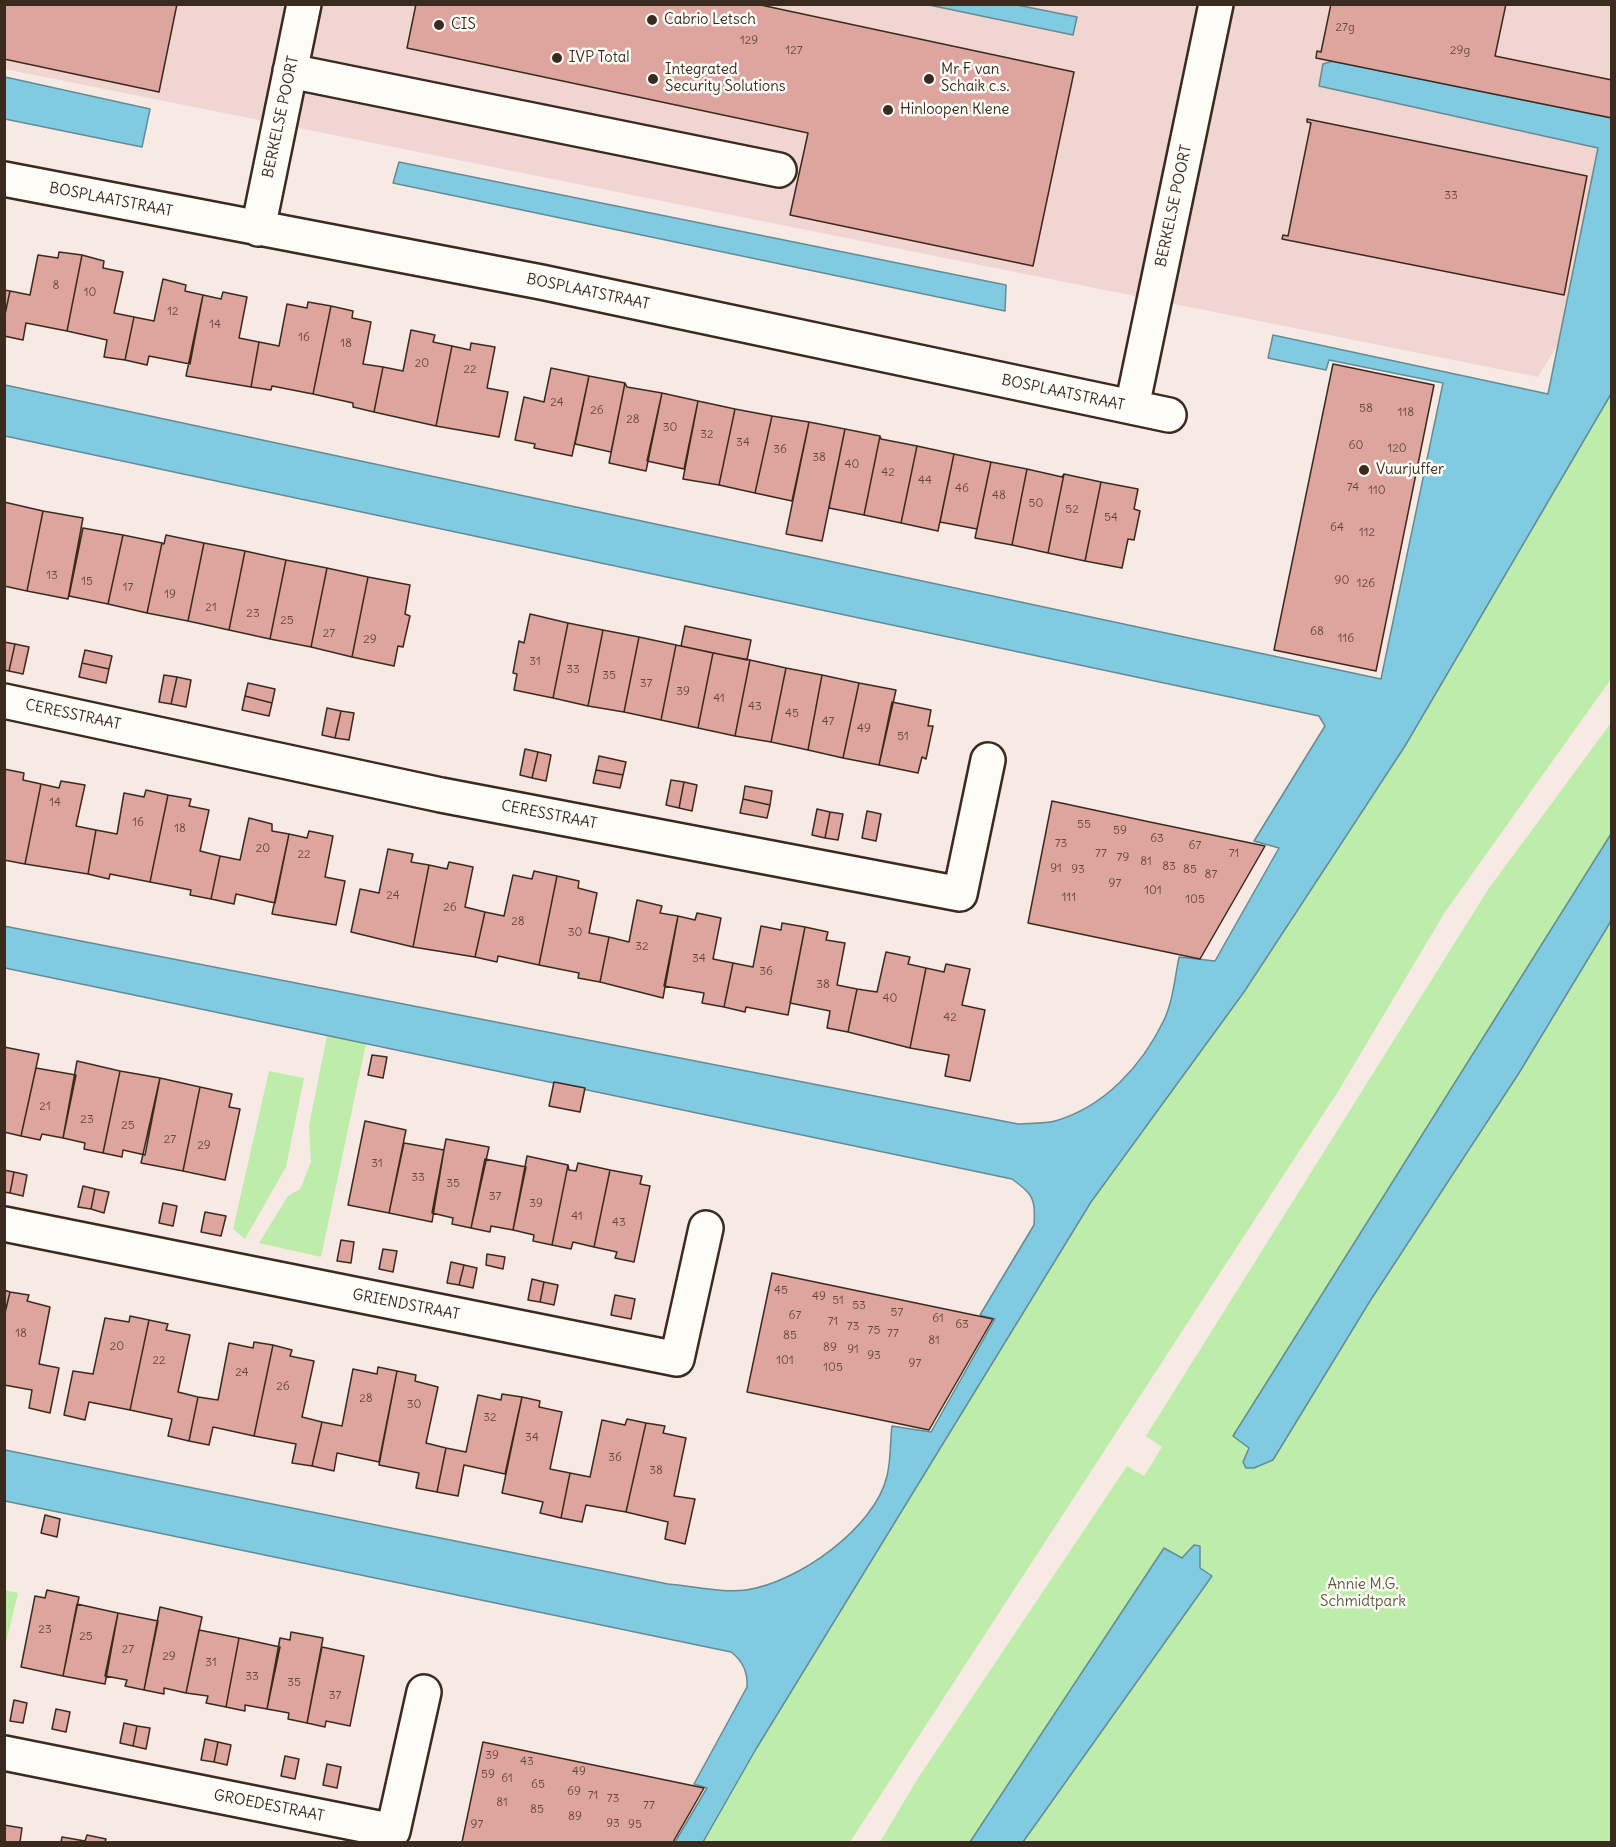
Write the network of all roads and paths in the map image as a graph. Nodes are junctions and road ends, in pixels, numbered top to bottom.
1 (304, 4) edge
2 (1216, 4) edge
3 (290, 71) junction
4 (779, 170) dead end
5 (4, 179) edge
6 (258, 229) junction
7 (1132, 407) junction
8 (1169, 415) dead end
9 (4, 700) edge
10 (988, 760) dead end
11 (4, 1224) edge
12 (706, 1228) dead end
13 (424, 1692) dead end
14 (4, 1753) edge

1 - 3 street, BERKELSE POORT
2 - 7 street, BERKELSE POORT
3 - 4 street
3 - 6 street, BERKELSE POORT
5 - 6 street, BOSPLAATSTRAAT
6 - 7 street, BOSPLAATSTRAAT
7 - 8 street, BOSPLAATSTRAAT
9 - 10 street, CERESSTRAAT
11 - 12 street, GRIENDSTRAAT
13 - 14 street, GROEDESTRAAT

